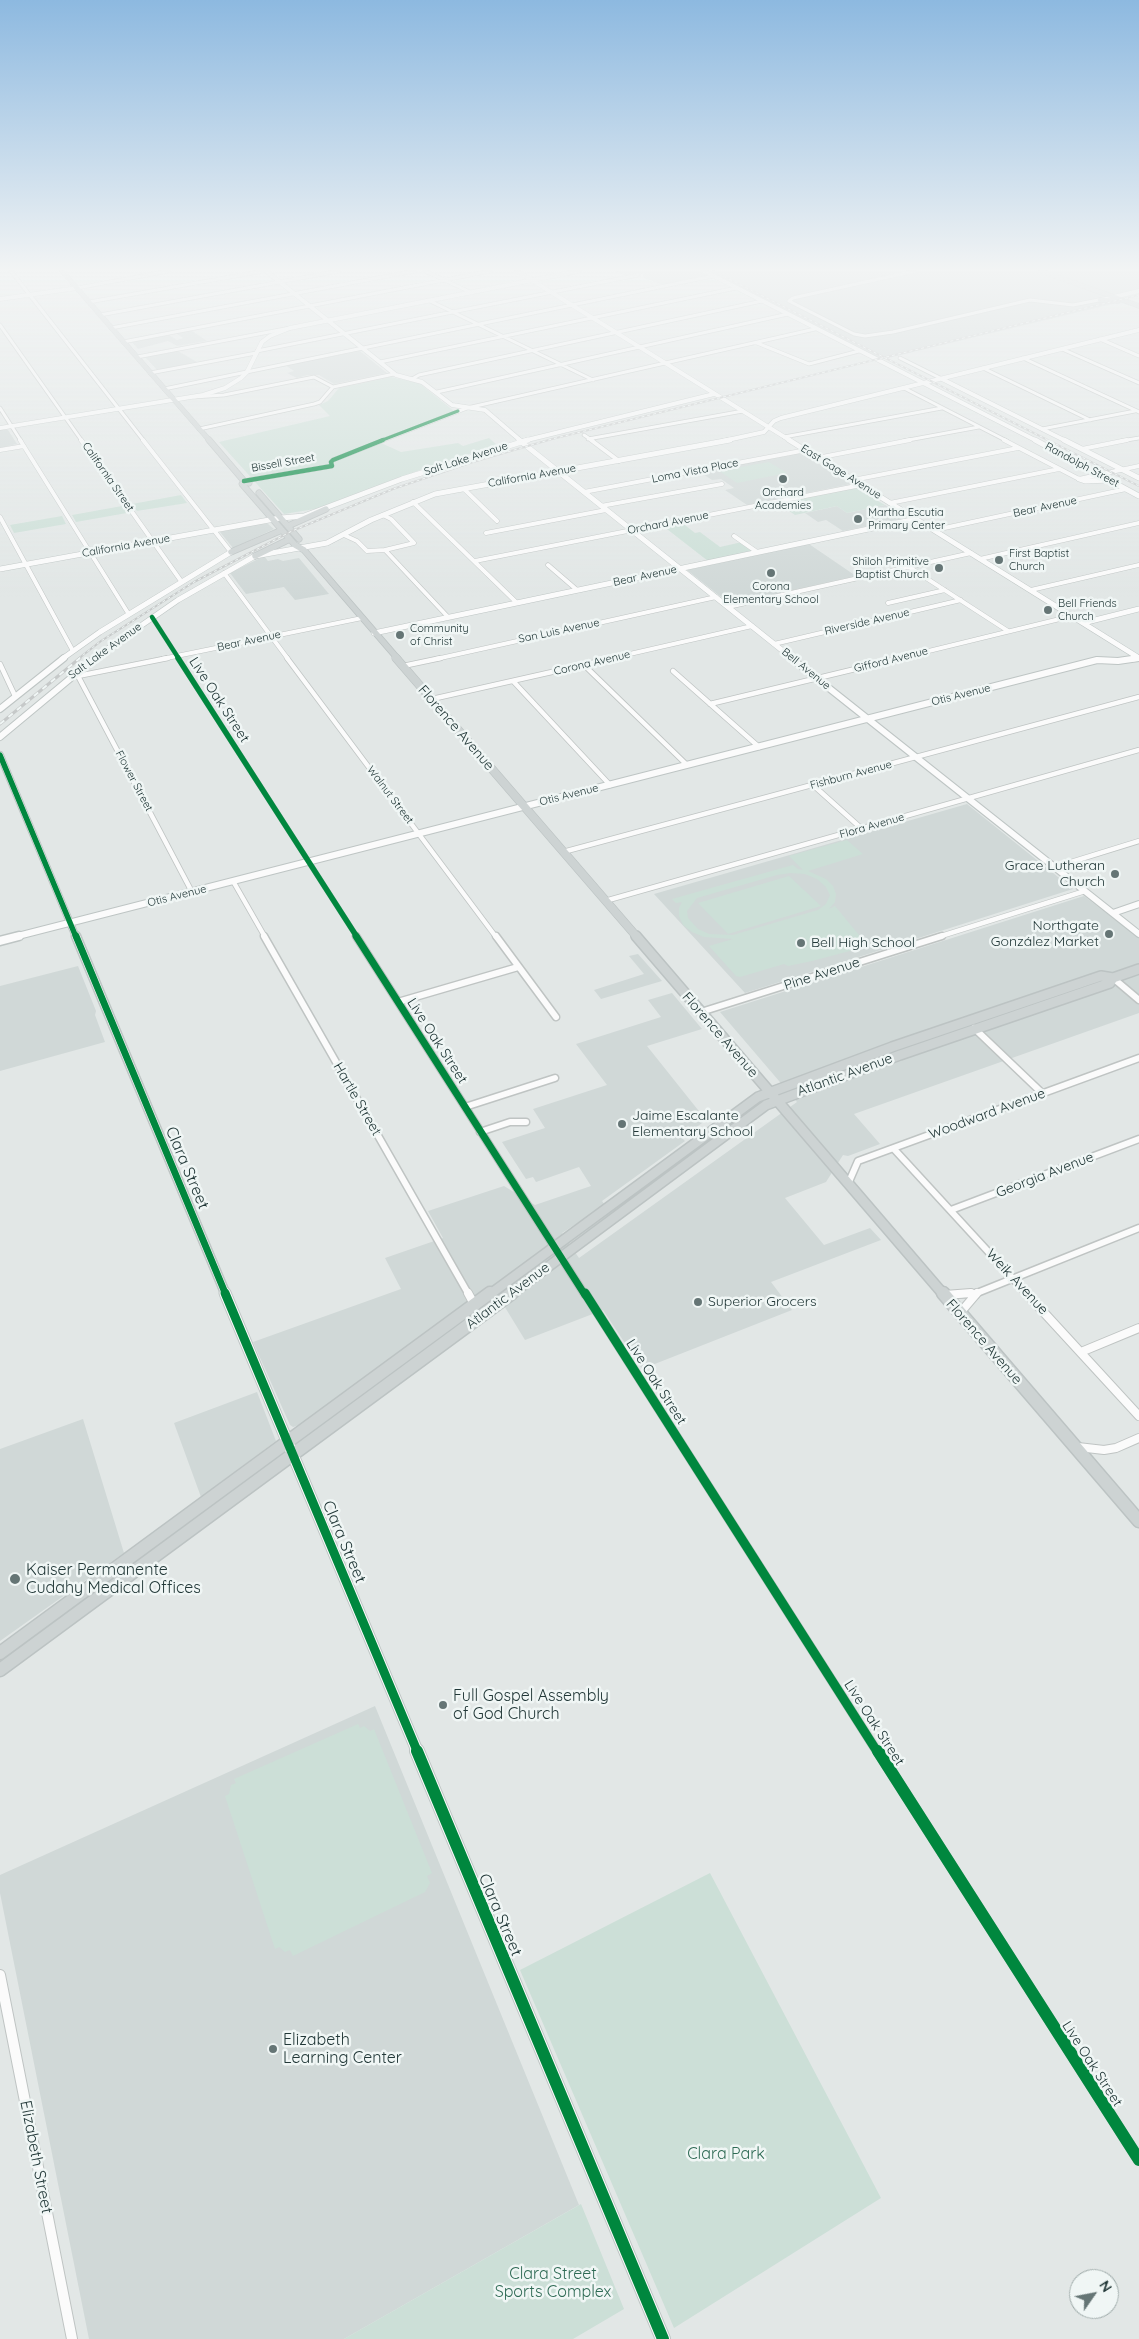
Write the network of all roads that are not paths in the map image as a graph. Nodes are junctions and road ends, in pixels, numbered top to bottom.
1 (40, 380) edge
2 (96, 380) edge
3 (157, 380) edge
4 (205, 380) edge
5 (237, 380) edge
6 (298, 380) edge
7 (320, 380) edge
8 (365, 380) edge
9 (416, 380) edge
10 (491, 380) edge
11 (593, 380) edge
12 (692, 380) edge
13 (918, 380) edge
14 (934, 380) edge
15 (946, 380) edge
16 (1008, 380) edge
17 (1071, 380) edge
18 (924, 383) junction
19 (333, 387) junction
20 (164, 388) junction
21 (904, 388) junction
22 (436, 392) junction
23 (714, 394) junction
24 (194, 398) junction
25 (175, 401) junction
26 (451, 404) junction
27 (472, 407) junction
28 (0, 408) edge
29 (942, 408) junction
30 (119, 409) junction
31 (458, 411) junction
32 (743, 411) junction
33 (1138, 411) edge
34 (66, 417) junction
35 (781, 418) junction
36 (1090, 420) junction
37 (761, 423) junction
38 (11, 426) junction
39 (768, 427) junction
40 (979, 427) junction
41 (0, 428) edge
42 (199, 429) junction
43 (1042, 429) junction
44 (777, 433) junction
45 (584, 435) dead end
46 (753, 436) junction
47 (784, 436) junction
48 (1139, 438) edge
49 (588, 439) junction
50 (522, 441) junction
51 (24, 446) junction
52 (1018, 448) junction
53 (1082, 449) junction
54 (0, 450) edge
55 (806, 450) junction
56 (818, 458) junction
57 (619, 461) junction
58 (1139, 466) edge
59 (1059, 469) junction
60 (1123, 470) junction
61 (558, 472) junction
62 (1102, 474) junction
63 (1139, 478) edge
64 (1078, 479) junction
65 (853, 480) junction
66 (1111, 480) junction
67 (244, 481) junction
68 (722, 484) dead end
69 (861, 485) junction
70 (464, 488) junction
71 (1126, 490) junction
72 (584, 492) junction
73 (1139, 496) edge
74 (413, 502) junction
75 (890, 503) junction
76 (601, 506) junction
77 (326, 509) junction
78 (606, 510) junction
79 (383, 515) junction
80 (0, 517) edge
81 (281, 518) junction
82 (272, 519) junction
83 (916, 519) junction
84 (497, 521) dead end
85 (1139, 524) edge
86 (288, 526) junction
87 (214, 530) junction
88 (282, 530) junction
89 (631, 530) junction
90 (935, 530) junction
91 (486, 533) dead end
92 (344, 535) junction
93 (734, 536) dead end
94 (290, 539) junction
95 (153, 541) junction
96 (302, 548) junction
97 (385, 550) junction
98 (231, 552) junction
99 (757, 552) junction
100 (90, 553) junction
101 (971, 553) junction
102 (255, 556) junction
103 (980, 559) junction
104 (474, 561) junction
105 (26, 564) junction
106 (548, 565) dead end
107 (1139, 565) edge
108 (909, 567) junction
109 (680, 568) junction
110 (0, 569) edge
111 (224, 573) junction
112 (181, 581) junction
113 (577, 590) junction
114 (945, 590) junction
115 (1030, 590) junction
116 (716, 597) junction
117 (960, 600) junction
118 (517, 603) junction
119 (888, 603) dead end
120 (728, 607) junction
121 (1139, 609) edge
122 (128, 613) junction
123 (1072, 616) junction
124 (152, 617) junction
125 (448, 617) junction
126 (362, 618) junction
127 (1083, 623) junction
128 (752, 626) junction
129 (1008, 631) junction
130 (374, 633) junction
131 (271, 636) junction
132 (774, 644) junction
133 (72, 651) junction
134 (1129, 651) junction
135 (176, 656) junction
136 (1139, 658) edge
137 (1097, 660) junction
138 (0, 664) edge
139 (584, 665) junction
140 (403, 666) junction
141 (673, 671) dead end
142 (75, 675) junction
143 (817, 678) junction
144 (513, 681) junction
145 (15, 696) junction
146 (1139, 697) edge
147 (432, 700) junction
148 (710, 704) junction
149 (0, 709) edge
150 (869, 719) junction
151 (0, 737) edge
152 (759, 747) junction
153 (1139, 750) edge
154 (0, 755) edge
155 (917, 757) junction
156 (687, 765) junction
157 (610, 785) junction
158 (813, 785) junction
159 (969, 799) junction
160 (524, 807) junction
161 (862, 829) junction
162 (419, 834) junction
163 (1139, 841) edge
164 (563, 852) junction
165 (308, 862) junction
166 (1055, 867) junction
167 (234, 881) junction
168 (1085, 891) junction
169 (192, 892) junction
170 (605, 901) junction
171 (1139, 904) edge
172 (1113, 913) junction
173 (70, 923) junction
174 (1139, 934) edge
175 (0, 941) edge
176 (518, 967) junction
177 (1139, 969) edge
178 (1113, 978) junction
179 (1139, 1000) edge
180 (398, 1002) junction
181 (701, 1012) junction
182 (556, 1017) dead end
183 (968, 1022) junction
184 (976, 1029) junction
185 (1139, 1058) edge
186 (554, 1078) dead end
187 (1042, 1093) junction
188 (773, 1097) junction
189 (464, 1107) junction
190 (526, 1122) dead end
191 (480, 1132) junction
192 (1139, 1139) edge
193 (894, 1148) junction
194 (848, 1184) junction
195 (951, 1210) junction
196 (1139, 1228) edge
197 (554, 1247) junction
198 (561, 1257) junction
199 (1014, 1279) junction
200 (976, 1294) junction
201 (944, 1295) junction
202 (474, 1306) junction
203 (960, 1313) junction
204 (484, 1314) junction
205 (1139, 1328) edge
206 (1081, 1352) junction
207 (1139, 1416) edge
208 (1139, 1438) edge
209 (287, 1442) junction
210 (1075, 1447) junction
211 (293, 1456) junction
212 (1139, 1521) edge
213 (0, 1653) edge
214 (0, 1670) edge
215 (0, 1975) edge
216 (1139, 2160) edge
217 (72, 2339) edge
218 (663, 2339) edge

1 - 34 street, California Street
2 - 30 street
3 - 20 main road
4 - 20 street
5 - 24 street
6 - 24 street
7 - 19 street
8 - 19 street
9 - 22 street
10 - 22 street
11 - 27 street, Bissell Street
12 - 23 street, East Gage Avenue
13 - 18 street, Randolph Street
14 - 18 street
15 - 43 street, Randolph Street
16 - 36 street
17 - 33 street
18 - 21 street
18 - 62 street, Randolph Street
19 - 42 street
20 - 25 main road
21 - 29 street
21 - 35 street
22 - 26 street
23 - 32 street, East Gage Avenue
23 - 50 street, Salt Lake Avenue
24 - 25 street
25 - 30 street
25 - 42 main road
26 - 27 street, Bell Avenue
26 - 31 street
27 - 31 street, Bissell Street
27 - 50 street, Bell Avenue
28 - 38 street
29 - 40 street
29 - 47 street
30 - 34 street
30 - 87 street
31 - 67 street, Bissell Street
32 - 37 street, East Gage Avenue
32 - 49 street
33 - 36 street
34 - 38 street
34 - 95 street, California Street
35 - 37 street
35 - 39 street, California Avenue
36 - 43 street
37 - 39 street, East Gage Avenue
38 - 41 street
38 - 51 street
39 - 44 street, East Gage Avenue
39 - 46 street, California Avenue
40 - 52 street
40 - 56 street
42 - 67 main road
43 - 53 street, Randolph Street
44 - 46 street
44 - 47 street, East Gage Avenue
45 - 49 street
46 - 57 street, California Avenue
47 - 55 street, East Gage Avenue
48 - 53 street
49 - 57 street
50 - 61 street, Bell Avenue
50 - 77 street, Salt Lake Avenue
51 - 54 street
51 - 100 street
52 - 59 street
52 - 65 street
53 - 60 street, Randolph Street
55 - 56 street, East Gage Avenue
55 - 72 street, Loma Vista Place
56 - 65 street, East Gage Avenue
57 - 61 street, California Avenue
58 - 60 street
59 - 64 street
59 - 75 street
60 - 62 street
60 - 63 street, Randolph Street
61 - 70 street, California Avenue
61 - 72 street, Bell Avenue
62 - 64 street
62 - 66 street, Randolph Street
64 - 66 street
65 - 69 street, East Gage Avenue
66 - 71 street, Randolph Street
67 - 81 main road
67 - 82 main road
68 - 76 street
69 - 75 street, East Gage Avenue
69 - 89 street, Orchard Avenue
70 - 74 street, California Avenue
70 - 84 street
71 - 73 street, Randolph Street
71 - 90 street, Bear Avenue
72 - 76 street, Bell Avenue
74 - 79 street, California Avenue
74 - 104 street
75 - 83 street, East Gage Avenue
76 - 78 street, Bell Avenue
77 - 81 street, Salt Lake Avenue
77 - 86 main road
78 - 89 street, Bell Avenue
78 - 91 street
79 - 92 street, California Avenue
79 - 97 street
80 - 105 street
81 - 82 street, California Avenue
81 - 86 main road
82 - 87 street, California Avenue
82 - 88 main road
83 - 90 street, East Gage Avenue
83 - 99 street, Bear Avenue
85 - 103 street
86 - 96 main road
87 - 95 street, California Avenue
87 - 98 street
88 - 94 main road
88 - 98 main road
89 - 104 street, Orchard Avenue
89 - 109 street, Bell Avenue
90 - 101 street, East Gage Avenue
92 - 96 street, California Avenue
92 - 97 street
93 - 99 street
94 - 96 main road
94 - 102 main road
95 - 100 street, California Avenue
95 - 112 street, California Street
96 - 102 street, Salt Lake Avenue
96 - 126 main road, Florence Avenue
97 - 125 street
98 - 112 street, Salt Lake Avenue
99 - 109 street, Bear Avenue
100 - 105 street, California Avenue
100 - 122 street
101 - 103 street, East Gage Avenue
101 - 108 street
102 - 111 street, Salt Lake Avenue
103 - 115 street, East Gage Avenue
104 - 118 street
105 - 110 street, California Avenue
105 - 133 street
106 - 113 street
107 - 115 street
108 - 114 street
108 - 120 street
109 - 113 street, Bear Avenue
109 - 116 street, Bell Avenue
111 - 124 street, Salt Lake Avenue
111 - 131 street, Walnut Street
112 - 122 street, Salt Lake Avenue
113 - 118 street, Bear Avenue
114 - 117 street
114 - 119 street
115 - 123 street, East Gage Avenue
116 - 120 street, Bell Avenue
116 - 140 street, San Luis Avenue
117 - 129 street
117 - 132 street, Riverside Avenue
118 - 125 street, Bear Avenue
120 - 128 street, Bell Avenue
121 - 127 street
122 - 133 street, Salt Lake Avenue
123 - 127 street, East Gage Avenue
123 - 129 street, Gifford Avenue
124 - 135 street, Live Oak Street
124 - 142 street, Salt Lake Avenue
125 - 130 street, Bear Avenue
126 - 130 main road, Florence Avenue
126 - 131 street, Bear Avenue
127 - 134 street, East Gage Avenue
128 - 132 street, Bell Avenue
128 - 139 street, Corona Avenue
129 - 143 street, Gifford Avenue
130 - 140 main road, Florence Avenue
131 - 135 street, Bear Avenue
131 - 162 street, Walnut Street
132 - 143 street, Bell Avenue
133 - 145 street, Salt Lake Avenue
134 - 136 street, East Gage Avenue
134 - 137 street
135 - 142 street, Bear Avenue
135 - 165 street, Live Oak Street
136 - 137 street, Otis Avenue
137 - 150 street, Otis Avenue
138 - 145 street
139 - 144 street, Corona Avenue
139 - 156 street
140 - 147 main road, Florence Avenue
141 - 148 street
142 - 151 street, Salt Lake Avenue
142 - 169 street, Flower Street
143 - 148 street, Gifford Avenue
143 - 150 street, Bell Avenue
144 - 147 street, Corona Avenue
144 - 157 street
145 - 149 street, Salt Lake Avenue
146 - 155 street, Fishburn Avenue
147 - 160 main road, Florence Avenue
148 - 152 street
150 - 152 street, Otis Avenue
150 - 155 street, Bell Avenue
152 - 156 street, Otis Avenue
153 - 159 street, Flora Avenue
154 - 173 street, Clara Street
155 - 158 street, Fishburn Avenue
155 - 159 street, Bell Avenue
156 - 157 street, Otis Avenue
157 - 160 street, Otis Avenue
158 - 161 street
158 - 164 street, Fishburn Avenue
159 - 161 street, Flora Avenue
159 - 166 street, Bell Avenue
160 - 162 street, Otis Avenue
160 - 164 main road, Florence Avenue
161 - 170 street, Flora Avenue
162 - 165 street, Otis Avenue
162 - 176 street, Walnut Street
163 - 166 street
164 - 170 main road, Florence Avenue
165 - 167 street, Otis Avenue
165 - 180 street, Live Oak Street
166 - 168 street, Bell Avenue
167 - 169 street, Otis Avenue
167 - 202 street, Hartle Street
168 - 172 street, Bell Avenue
168 - 181 street, Pine Avenue
169 - 173 street, Otis Avenue
170 - 181 main road, Florence Avenue
171 - 172 street
172 - 174 street, Bell Avenue
173 - 175 street, Otis Avenue
173 - 209 street, Clara Street
176 - 180 street
176 - 182 street, Walnut Street
177 - 178 main road, Atlantic Avenue
178 - 179 street
178 - 183 main road, Atlantic Avenue
178 - 184 main road, Atlantic Avenue
180 - 189 street, Live Oak Street
181 - 188 main road, Florence Avenue
183 - 184 street
183 - 188 main road, Atlantic Avenue
184 - 187 street
184 - 188 main road, Atlantic Avenue
185 - 187 street, Woodward Avenue
186 - 189 street
187 - 193 street, Woodward Avenue
188 - 194 main road, Florence Avenue
188 - 197 main road, Atlantic Avenue
188 - 198 main road, Atlantic Avenue
189 - 191 street, Live Oak Street
190 - 191 street
191 - 197 street, Live Oak Street
192 - 195 street, Georgia Avenue
193 - 194 street, Woodward Avenue
193 - 195 street, Weik Avenue
194 - 201 main road, Florence Avenue
195 - 199 street, Weik Avenue
196 - 199 street
197 - 198 street, Live Oak Street
197 - 202 main road, Atlantic Avenue
198 - 204 main road, Atlantic Avenue
198 - 216 street, Live Oak Street
199 - 200 street
199 - 206 street, Weik Avenue
200 - 201 street
200 - 203 street
201 - 203 main road, Florence Avenue
202 - 204 street, Hartle Street
202 - 209 main road, Atlantic Avenue
203 - 210 main road, Florence Avenue
204 - 211 main road, Atlantic Avenue
205 - 206 street
206 - 207 street, Weik Avenue
208 - 210 street
209 - 211 street, Clara Street
209 - 213 main road, Atlantic Avenue
210 - 212 main road, Florence Avenue
211 - 214 main road, Atlantic Avenue
211 - 218 street, Clara Street
215 - 217 street, Elizabeth Street

